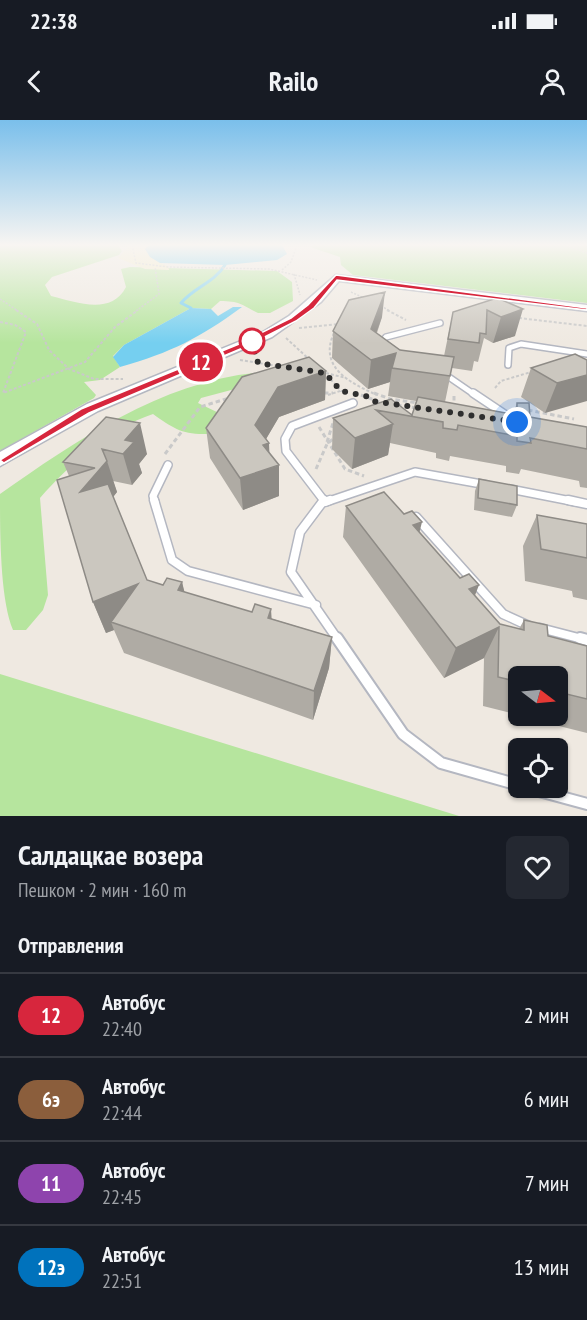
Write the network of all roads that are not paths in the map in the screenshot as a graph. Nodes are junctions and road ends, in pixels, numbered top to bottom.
1 (333, 277) edge
2 (337, 277) edge
3 (587, 308) edge
4 (440, 323) dead end
5 (384, 351) edge
6 (587, 354) edge
7 (508, 365) dead end
8 (440, 371) edge
9 (353, 403) dead end
10 (517, 422) edge
11 (0, 460) edge
12 (168, 465) road end
13 (325, 502) junction
14 (587, 504) edge
15 (416, 517) edge
16 (316, 605) junction
17 (587, 640) edge
18 (508, 782) edge
19 (565, 798) edge
20 (587, 804) edge

1 - 11 main road
2 - 3 main road
4 - 5 lane
6 - 7 lane
8 - 10 lane
9 - 13 lane
12 - 16 lane
13 - 14 lane
13 - 16 lane
15 - 17 lane
16 - 18 lane
19 - 20 lane

